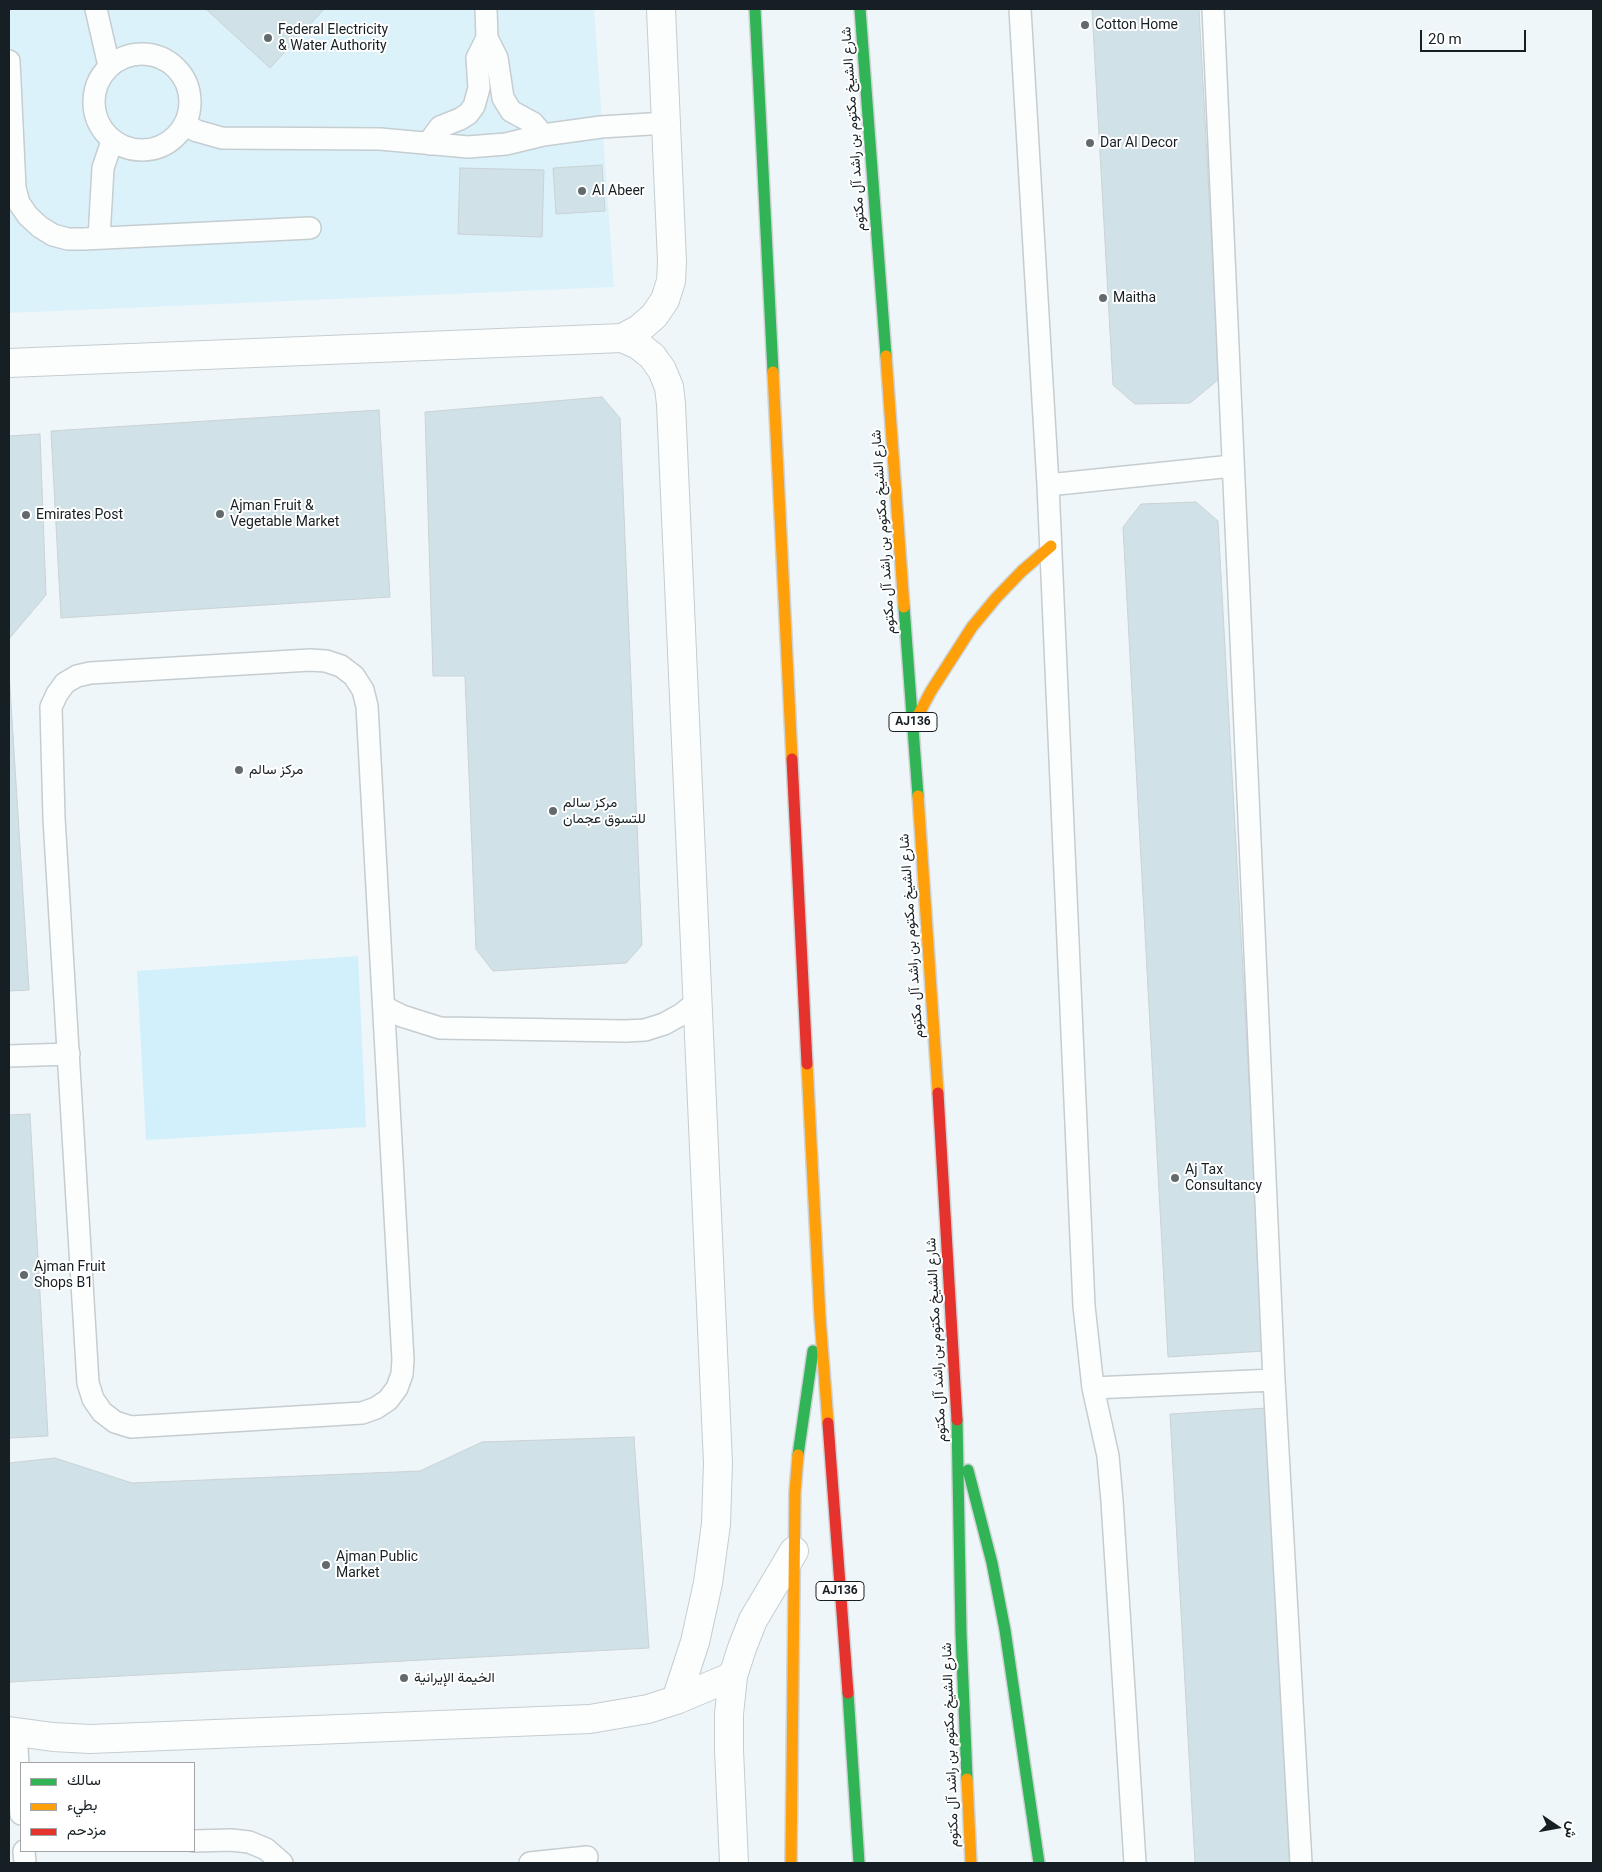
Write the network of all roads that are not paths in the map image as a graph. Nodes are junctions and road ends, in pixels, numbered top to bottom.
1 (96, 9) edge
2 (486, 9) edge
3 (661, 9) edge
4 (755, 9) edge
5 (860, 9) edge
6 (1020, 9) edge
7 (1213, 9) edge
8 (487, 38) junction
9 (9, 61) edge
10 (109, 66) junction
11 (666, 123) junction
12 (185, 125) junction
13 (543, 135) junction
14 (112, 141) junction
15 (430, 144) junction
16 (14, 204) edge
17 (310, 228) dead end
18 (99, 238) junction
19 (622, 338) junction
20 (9, 363) edge
21 (1232, 466) junction
22 (1048, 485) junction
23 (1051, 546) junction
24 (913, 725) junction
25 (698, 1001) junction
26 (384, 1008) junction
27 (69, 1054) junction
28 (9, 1056) edge
29 (820, 1318) junction
30 (1274, 1380) junction
31 (1093, 1388) junction
32 (958, 1436) junction
33 (794, 1551) junction
34 (733, 1676) junction
35 (676, 1700) junction
36 (13, 1731) edge
37 (20, 1804) edge
38 (195, 1841) edge
39 (587, 1857) dead end
40 (282, 1863) edge
41 (530, 1863) edge
42 (734, 1863) edge
43 (791, 1863) edge
44 (859, 1863) edge
45 (971, 1863) edge
46 (1039, 1863) edge
47 (1135, 1863) edge
48 (1301, 1863) edge

1 - 10 lane
2 - 8 lane
3 - 11 street
4 - 29 main road, AJ136
5 - 24 main road, شارع الشيخ مكتوم بن راشد آل مكتوم / AJ136
6 - 22 lane
7 - 21 lane
8 - 13 lane
8 - 15 lane
9 - 16 lane
10 - 12 lane
10 - 14 lane
11 - 13 lane
11 - 19 street
12 - 14 lane
12 - 15 lane
13 - 15 lane
14 - 18 lane
16 - 18 lane
17 - 18 lane
19 - 20 street
19 - 25 street
21 - 22 lane
21 - 30 lane
22 - 23 lane
23 - 24 main road
23 - 31 lane
24 - 32 main road, شارع الشيخ مكتوم بن راشد آل مكتوم / AJ136
25 - 26 lane
25 - 35 street
26 - 27 lane
26 - 27 lane
27 - 28 lane
29 - 33 main road
29 - 44 main road, AJ136
30 - 31 lane
30 - 48 lane
31 - 47 lane
32 - 45 main road, شارع الشيخ مكتوم بن راشد آل مكتوم / AJ136
32 - 46 main road
33 - 34 street
33 - 43 main road
34 - 35 street
34 - 42 street
35 - 36 street
36 - 37 lane
38 - 40 lane
39 - 41 lane

